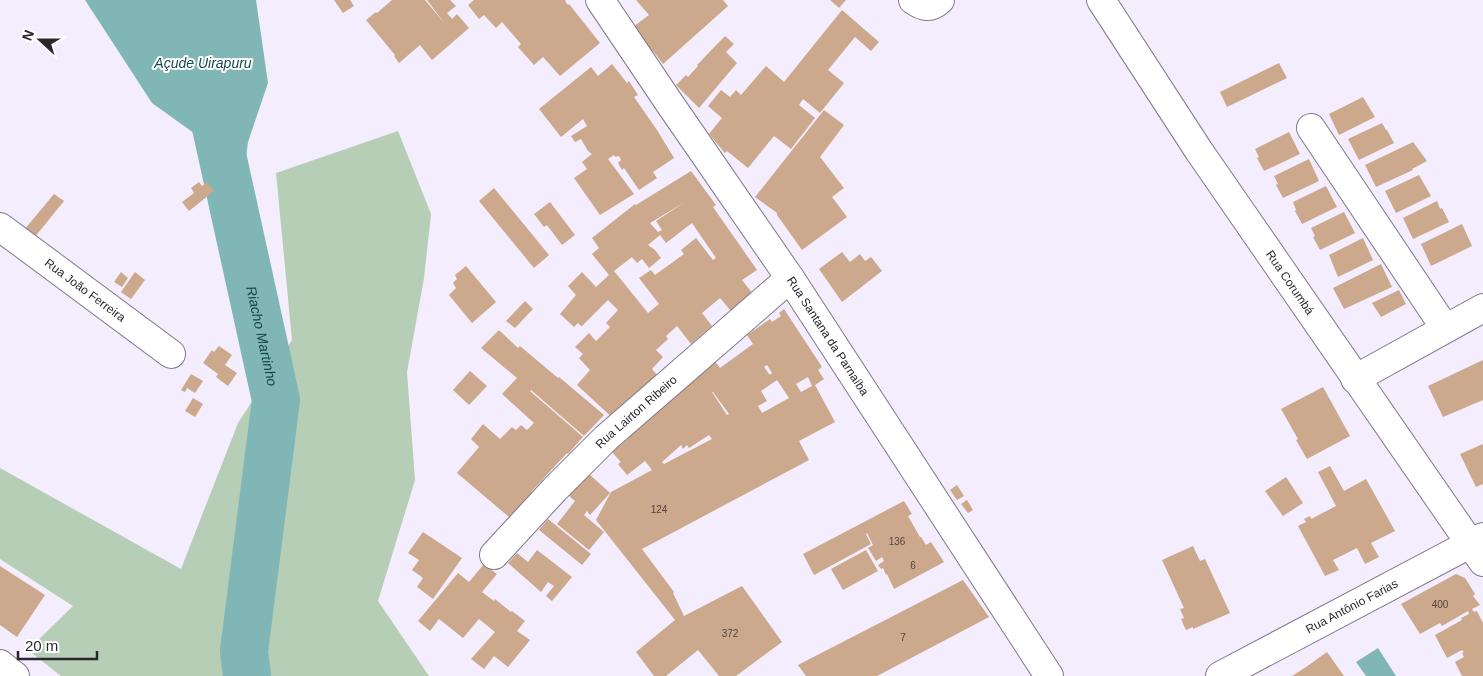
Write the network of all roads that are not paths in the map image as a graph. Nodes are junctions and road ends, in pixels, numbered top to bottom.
1 (600, 0) edge
2 (1101, 0) edge
3 (1312, 128) dead end
4 (0, 227) edge
5 (790, 278) junction
6 (1483, 308) edge
7 (1445, 328) junction
8 (171, 354) dead end
9 (1356, 379) junction
10 (1479, 547) edge
11 (494, 556) dead end
12 (0, 664) edge
13 (16, 676) edge
14 (1049, 676) edge
15 (1220, 676) edge

1 - 5 street, Rua Santana da Parnaíba
2 - 9 street, Rua Corumbá
3 - 7 street
4 - 8 street, Rua João Ferreira
5 - 11 street, Rua Lairton Ribeiro
5 - 14 street, Rua Santana da Parnaíba
6 - 7 street
7 - 9 street
9 - 10 street, Rua Corumbá
10 - 15 street, Rua Antônio Farias
12 - 13 street

